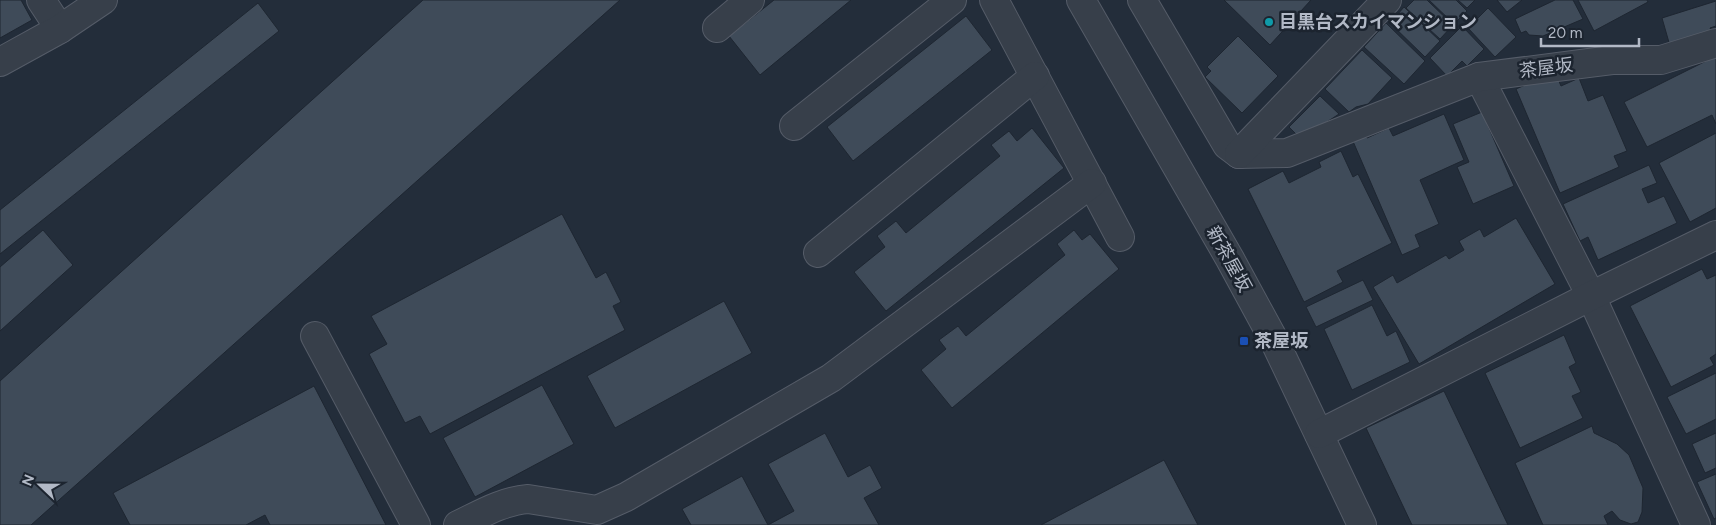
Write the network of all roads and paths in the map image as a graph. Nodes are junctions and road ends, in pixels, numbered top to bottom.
1 (41, 0) edge
2 (103, 0) edge
3 (750, 0) edge
4 (952, 0) edge
5 (994, 0) edge
6 (1081, 0) edge
7 (1142, 0) edge
8 (1387, 0) edge
9 (717, 28) dead end
10 (60, 29) junction
11 (1716, 43) edge
12 (0, 62) edge
13 (1034, 76) junction
14 (1479, 77) junction
15 (794, 126) dead end
16 (1239, 154) junction
17 (1092, 183) junction
18 (1716, 235) edge
19 (1120, 237) dead end
20 (818, 253) dead end
21 (1591, 296) junction
22 (315, 336) dead end
23 (1319, 434) junction
24 (416, 525) edge
25 (458, 525) edge
26 (1362, 525) edge
27 (1696, 525) edge

1 - 10 street
2 - 10 street
3 - 9 street
4 - 15 street
5 - 13 street
6 - 23 street, 新茶屋坂
7 - 16 street
8 - 16 street
10 - 12 street
11 - 14 street, 茶屋坂
13 - 17 street
13 - 20 street
14 - 16 street, 茶屋坂
14 - 21 street
17 - 19 street
17 - 25 street
18 - 21 street
21 - 23 street
21 - 27 street
22 - 24 street
23 - 26 street, 新茶屋坂

